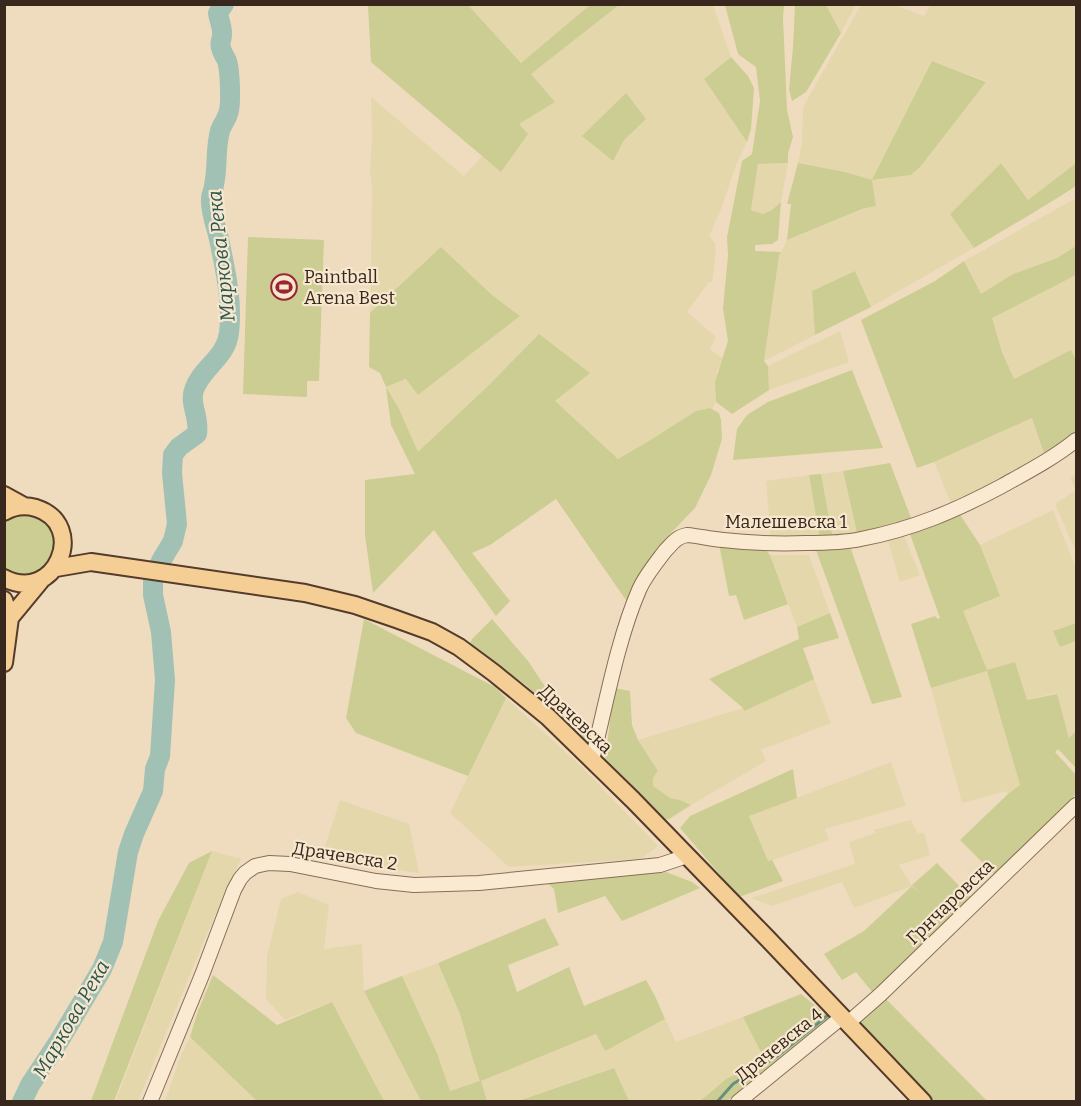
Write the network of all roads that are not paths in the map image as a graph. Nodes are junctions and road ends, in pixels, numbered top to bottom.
1 (1077, 441) edge
2 (4, 495) edge
3 (24, 506) junction
4 (4, 512) edge
5 (63, 542) junction
6 (91, 562) junction
7 (50, 573) junction
8 (4, 578) edge
9 (4, 600) edge
10 (10, 618) junction
11 (4, 663) edge
12 (592, 760) junction
13 (1077, 805) edge
14 (687, 856) junction
15 (845, 1020) junction
16 (150, 1101) edge
17 (738, 1101) edge
18 (923, 1101) edge

1 - 12 street, Малешевска 1
2 - 3 main road
3 - 4 main road
3 - 5 main road
5 - 6 main road, Драчевска
5 - 7 main road
6 - 7 main road, Драчевска
6 - 12 main road, Драчевска
7 - 8 main road, Драчевска
7 - 10 main road
9 - 10 main road
10 - 11 main road
12 - 14 main road, Драчевска
13 - 15 street, Грнчаровска
14 - 15 main road, Драчевска
14 - 16 street, Драчевска 2
15 - 17 street, Драчевска 4
15 - 18 main road, Драчевска

